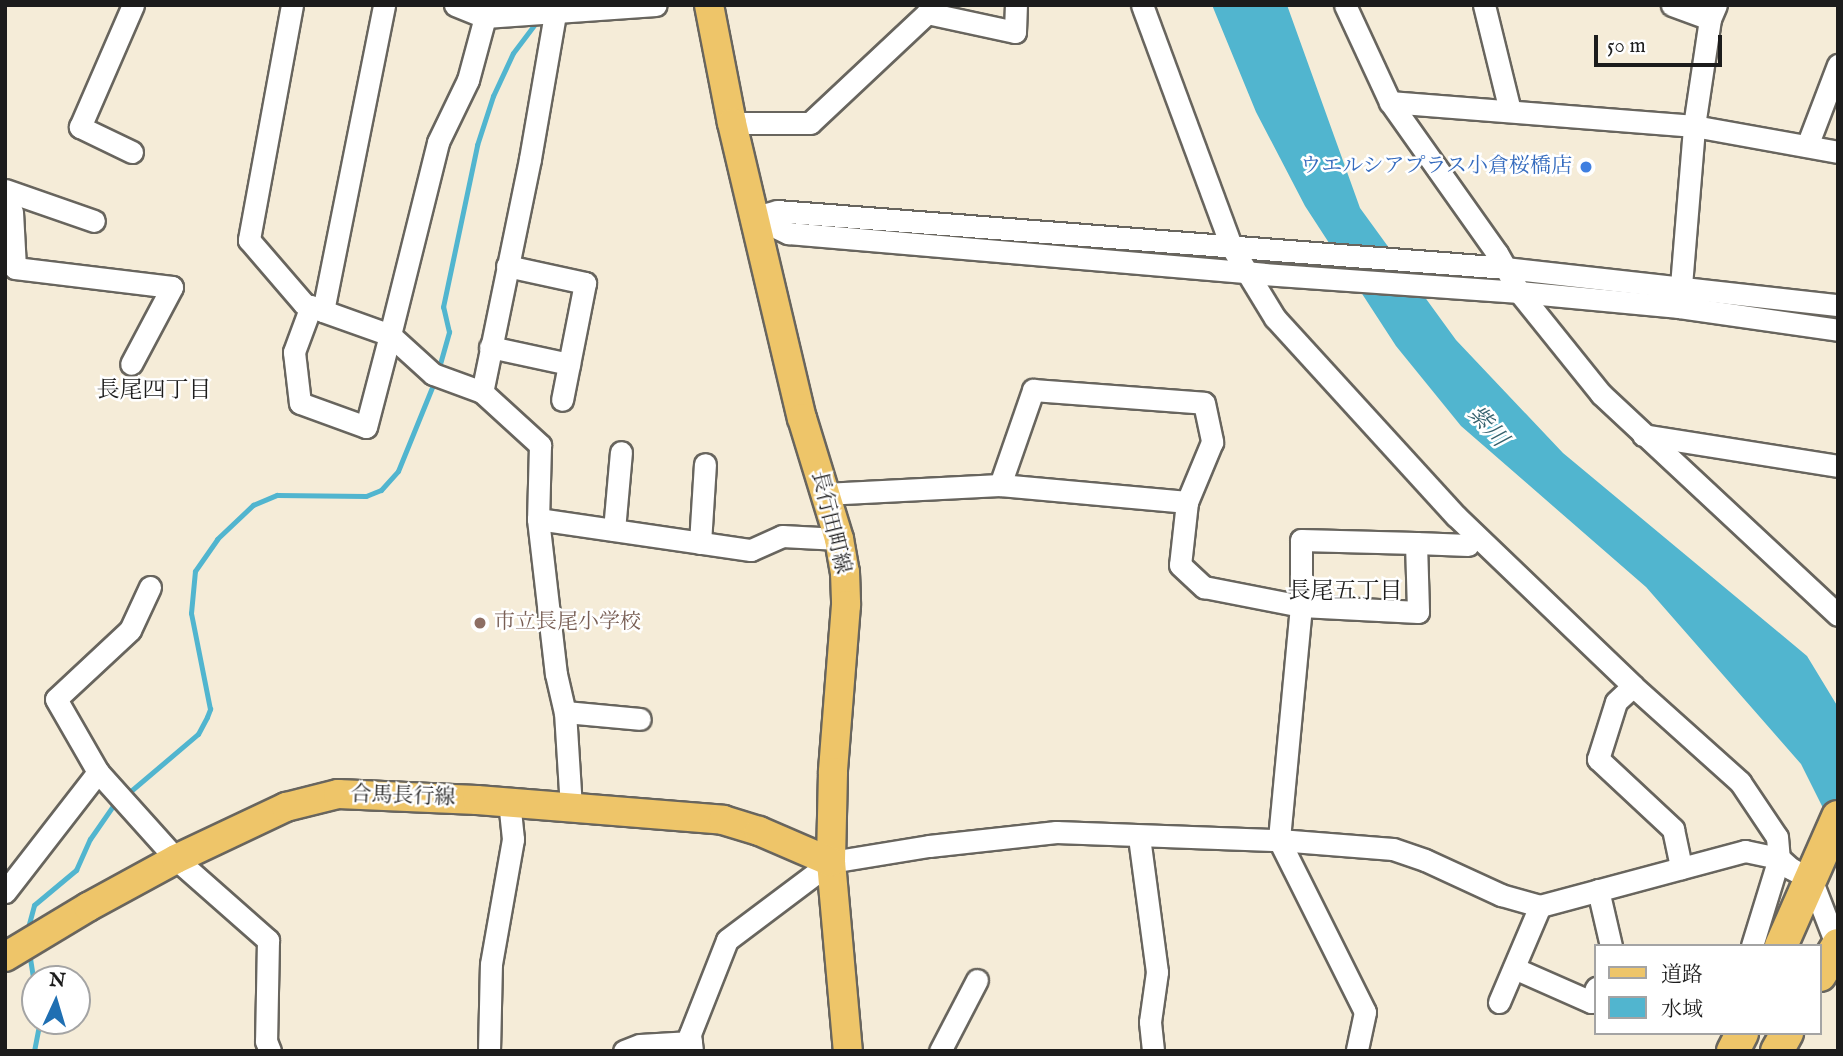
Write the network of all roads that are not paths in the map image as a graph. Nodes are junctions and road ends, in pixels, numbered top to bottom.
1 (133, 5) edge
2 (292, 5) edge
3 (384, 5) edge
4 (455, 5) edge
5 (656, 5) edge
6 (709, 5) edge
7 (1016, 5) edge
8 (1142, 5) edge
9 (1345, 5) edge
10 (1484, 5) edge
11 (1672, 5) edge
12 (1713, 12) edge
13 (555, 14) junction
14 (485, 17) junction
15 (1838, 65) edge
16 (1390, 102) junction
17 (1510, 111) junction
18 (732, 122) junction
19 (1694, 126) junction
20 (1807, 146) junction
21 (132, 152) dead end
22 (1838, 152) edge
23 (5, 190) edge
24 (5, 203) edge
25 (755, 217) junction
26 (94, 221) dead end
27 (1231, 246) junction
28 (507, 266) junction
29 (1506, 268) junction
30 (1254, 272) junction
31 (1519, 292) junction
32 (1680, 297) junction
33 (1838, 305) edge
34 (317, 308) junction
35 (1838, 330) edge
36 (390, 335) junction
37 (490, 347) junction
38 (131, 364) dead end
39 (569, 364) junction
40 (482, 392) junction
41 (562, 401) dead end
42 (1643, 435) junction
43 (621, 452) dead end
44 (705, 464) dead end
45 (1838, 466) edge
46 (1000, 485) junction
47 (824, 494) junction
48 (1187, 502) junction
49 (538, 519) junction
50 (614, 530) junction
51 (839, 539) junction
52 (700, 543) junction
53 (1416, 543) junction
54 (1468, 544) dead end
55 (150, 587) dead end
56 (1301, 606) junction
57 (1838, 615) edge
58 (1633, 686) junction
59 (565, 712) junction
60 (640, 719) dead end
61 (98, 772) junction
62 (509, 803) junction
63 (571, 808) junction
64 (1838, 817) edge
65 (1139, 837) junction
66 (1279, 840) junction
67 (1779, 858) junction
68 (176, 859) junction
69 (831, 862) junction
70 (1681, 868) junction
71 (1811, 879) junction
72 (1598, 890) junction
73 (5, 892) edge
74 (1540, 906) junction
75 (1611, 944) edge
76 (1753, 944) edge
77 (1782, 944) edge
78 (1837, 947) edge
79 (9, 950) edge
80 (1514, 968) junction
81 (1822, 972) edge
82 (977, 980) dead end
83 (1594, 994) edge
84 (1499, 1002) dead end
85 (1786, 1035) edge
86 (691, 1046) edge
87 (262, 1047) edge
88 (489, 1051) edge
89 (624, 1051) edge
90 (848, 1051) edge
91 (940, 1051) edge
92 (1153, 1051) edge
93 (1357, 1051) edge
94 (1777, 1051) edge

1 - 21 street
2 - 34 street
3 - 34 street
4 - 14 street
5 - 13 street
6 - 18 main road, 長行田町線
7 - 18 street
8 - 27 street
9 - 16 street
10 - 17 street
11 - 12 street
12 - 19 street
13 - 14 street
13 - 28 street
14 - 36 street
15 - 20 street
16 - 17 street
16 - 29 street
17 - 19 street
18 - 25 main road, 長行田町線
19 - 20 street
19 - 32 street
20 - 22 street
23 - 26 street
24 - 38 street
25 - 27 street
25 - 30 street
25 - 47 main road, 長行田町線
27 - 29 street
27 - 30 street
28 - 37 street
28 - 39 street
29 - 31 street
29 - 32 street
30 - 31 street
30 - 58 street
31 - 32 street
31 - 42 street
32 - 33 street
32 - 35 street
34 - 36 street
34 - 36 street
36 - 40 street
37 - 39 street
37 - 40 street
39 - 41 street
40 - 49 street
42 - 45 street
42 - 57 street
43 - 50 street
44 - 52 street
46 - 47 street
46 - 48 street
46 - 48 street
47 - 51 main road, 長行田町線
48 - 56 street
49 - 50 street
49 - 59 street
50 - 52 street
51 - 52 street
51 - 69 main road, 長行田町線
53 - 54 street
53 - 56 street
53 - 56 street
55 - 61 street
56 - 66 street
58 - 67 street
58 - 70 street
59 - 60 street
59 - 63 street
61 - 68 street
61 - 73 street
62 - 63 main road, 合馬長行線
62 - 68 main road, 合馬長行線
62 - 88 street
63 - 69 main road, 合馬長行線
64 - 71 highway
65 - 66 street
65 - 69 street
65 - 92 street
66 - 74 street
66 - 93 street
67 - 70 street
67 - 71 street
67 - 76 street
68 - 79 main road, 合馬長行線
68 - 87 street
69 - 86 street
69 - 90 main road, 長行田町線
70 - 72 street
71 - 77 highway
71 - 78 street
72 - 74 street
72 - 75 street
74 - 80 street
78 - 81 highway
80 - 83 street
80 - 84 street
82 - 91 street
85 - 94 highway
86 - 89 street

